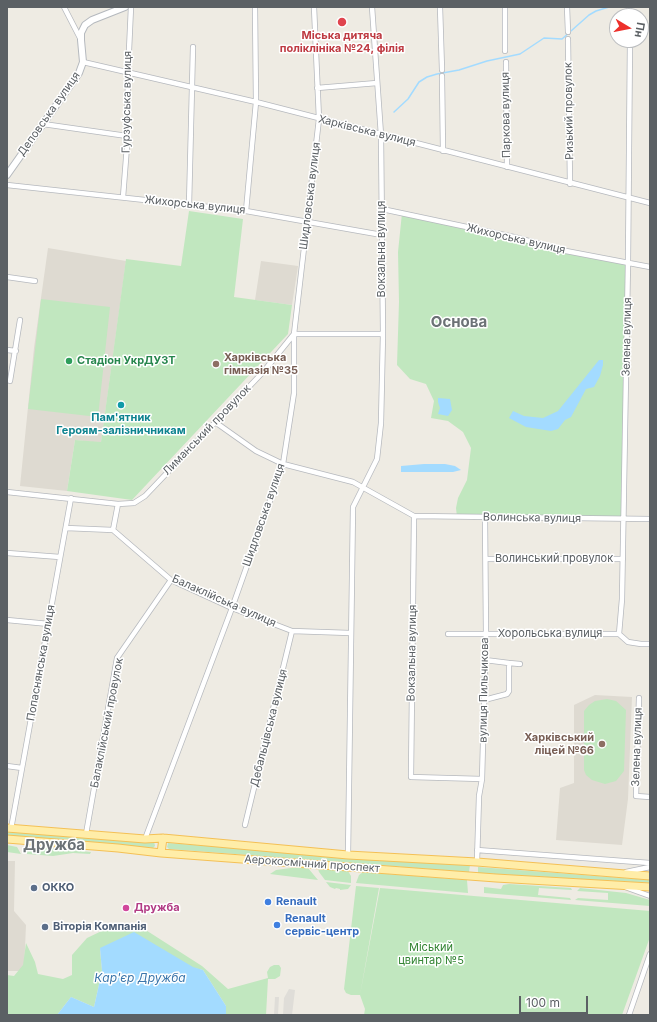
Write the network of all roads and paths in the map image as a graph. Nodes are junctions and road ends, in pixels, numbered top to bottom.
1 (64, 7) edge
2 (125, 7) edge
3 (131, 7) edge
4 (255, 7) edge
5 (314, 7) edge
6 (372, 7) edge
7 (440, 7) edge
8 (505, 7) edge
9 (567, 7) edge
10 (568, 32) dead end
11 (568, 39) dead end
12 (80, 40) junction
13 (194, 47) dead end
14 (630, 48) edge
15 (505, 51) dead end
16 (83, 62) junction
17 (506, 62) dead end
18 (128, 72) junction
19 (377, 83) junction
20 (192, 87) junction
21 (317, 88) junction
22 (256, 102) junction
23 (319, 119) junction
24 (43, 124) junction
25 (381, 135) junction
26 (128, 136) junction
27 (443, 151) junction
28 (507, 167) junction
29 (7, 175) edge
30 (570, 184) junction
31 (7, 185) edge
32 (123, 197) junction
33 (630, 199) junction
34 (650, 204) edge
35 (189, 205) junction
36 (382, 209) junction
37 (246, 211) junction
38 (306, 221) junction
39 (382, 234) junction
40 (628, 262) junction
41 (650, 267) edge
42 (7, 278) edge
43 (35, 281) dead end
44 (20, 320) dead end
45 (294, 334) junction
46 (383, 334) junction
47 (7, 350) edge
48 (16, 351) junction
49 (10, 381) dead end
50 (215, 422) junction
51 (283, 464) junction
52 (363, 489) junction
53 (7, 492) edge
54 (71, 498) junction
55 (118, 504) junction
56 (414, 516) junction
57 (485, 517) junction
58 (623, 519) junction
59 (650, 519) edge
60 (66, 528) junction
61 (113, 530) junction
62 (7, 553) edge
63 (60, 557) junction
64 (486, 559) junction
65 (623, 559) junction
66 (172, 580) junction
67 (232, 608) junction
68 (7, 620) edge
69 (49, 624) junction
70 (292, 631) junction
71 (350, 633) junction
72 (448, 634) dead end
73 (618, 634) junction
74 (486, 635) junction
75 (650, 644) edge
76 (485, 660) junction
77 (509, 663) junction
78 (520, 664) dead end
79 (639, 698) dead end
80 (484, 700) junction
81 (7, 766) edge
82 (22, 768) junction
83 (482, 779) junction
84 (650, 797) edge
85 (245, 825) dead end
86 (9, 828) edge
87 (86, 834) junction
88 (162, 838) junction
89 (7, 839) edge
90 (145, 839) junction
91 (477, 850) junction
92 (161, 853) junction
93 (348, 855) junction
94 (477, 862) junction
95 (650, 863) edge
96 (650, 867) edge
97 (617, 873) junction
98 (650, 876) edge
99 (617, 885) junction
100 (650, 887) edge
101 (650, 896) edge
102 (650, 954) edge
103 (629, 1015) edge

1 - 12 street, Деповська вулиця
2 - 12 main road
3 - 18 street, Гурзуфська вулиця
4 - 22 street
5 - 21 street, Шидловська вулиця
6 - 19 street, Вокзальна вулиця
7 - 27 street
8 - 15 street
9 - 10 street
11 - 30 street, Ризький провулок
12 - 16 main road, Деповська вулиця
13 - 20 street
14 - 33 street, Зелена вулиця
16 - 18 street, Харківська вулиця
16 - 24 main road, Деповська вулиця
17 - 28 street, Паркова вулиця
18 - 20 street, Харківська вулиця
18 - 26 street, Гурзуфська вулиця
19 - 21 street
19 - 25 street, Вокзальна вулиця
20 - 22 street, Харківська вулиця
20 - 35 street
21 - 23 street, Шидловська вулиця
22 - 23 street, Харківська вулиця
22 - 37 street
23 - 25 street, Харківська вулиця
23 - 38 street, Шидловська вулиця
24 - 26 street
24 - 29 main road, Деповська вулиця
25 - 27 street, Харківська вулиця
25 - 36 street, Вокзальна вулиця
26 - 32 street, Гурзуфська вулиця
27 - 28 street, Харківська вулиця
28 - 30 street, Харківська вулиця
30 - 33 street, Харківська вулиця
31 - 32 street, Жихорська вулиця
32 - 35 street, Жихорська вулиця
33 - 34 street, Харківська вулиця
33 - 40 street, Зелена вулиця
35 - 37 street, Жихорська вулиця
36 - 39 street, Вокзальна вулиця
36 - 40 street, Жихорська вулиця
37 - 38 street, Жихорська вулиця
38 - 39 street, Жихорська вулиця
38 - 45 street, Шидловська вулиця
39 - 46 street, Вокзальна вулиця
40 - 41 street, Жихорська вулиця
40 - 58 street, Зелена вулиця
42 - 43 street
44 - 48 street
45 - 46 street
45 - 50 street, Лиманський провулок
45 - 51 street, Шидловська вулиця
46 - 52 street, Вокзальна вулиця
47 - 48 street
48 - 49 street
50 - 51 street
50 - 55 street, Лиманський провулок
51 - 52 street
51 - 67 street, Шидловська вулиця
52 - 56 street
52 - 71 street, Вокзальна вулиця
53 - 54 street, Лиманський провулок
54 - 55 street, Лиманський провулок
54 - 60 street, Попаснянська вулиця
55 - 61 street
56 - 57 street, Волинська вулиця
56 - 83 street, Вокзальна вулиця
57 - 58 street, Волинська вулиця
57 - 64 street, вулиця Пильчикова
58 - 59 street, Волинська вулиця
58 - 65 street, Зелена вулиця
60 - 61 street
60 - 63 street, Попаснянська вулиця
61 - 66 street, Балаклійська вулиця
62 - 63 street
63 - 69 street, Попаснянська вулиця
64 - 65 street, Волинський провулок
64 - 74 street, вулиця Пильчикова
65 - 73 street, Зелена вулиця
66 - 67 street, Балаклійська вулиця
66 - 87 street, Балаклійський провулок
67 - 70 street, Балаклійська вулиця
67 - 90 street, Шидловська вулиця
68 - 69 street
69 - 82 street, Попаснянська вулиця
70 - 71 street, Балаклійська вулиця
70 - 85 street, Дебальцівська вулиця
71 - 93 street, Вокзальна вулиця
72 - 74 street, Хорольська вулиця
73 - 74 street, Хорольська вулиця
73 - 75 street, Хорольська вулиця
74 - 76 street, вулиця Пильчикова
76 - 77 street
76 - 80 street, вулиця Пильчикова
77 - 78 street
77 - 80 street
79 - 84 street, Зелена вулиця
80 - 83 street, вулиця Пильчикова
81 - 82 street
82 - 86 street, Попаснянська вулиця
83 - 91 street, вулиця Пильчикова
86 - 87 main road, Аерокосмічний проспект
87 - 90 main road, Аерокосмічний проспект
88 - 90 main road, Аерокосмічний проспект
88 - 92 main road
88 - 93 main road, Аерокосмічний проспект
89 - 92 main road, Аерокосмічний проспект
91 - 94 street, вулиця Пильчикова
91 - 95 street
92 - 99 main road, Аерокосмічний проспект
93 - 94 main road, Аерокосмічний проспект
94 - 97 main road, Аерокосмічний проспект
96 - 97 street, Аерокосмічний проспект
97 - 98 main road, Аерокосмічний проспект
99 - 100 main road, Аерокосмічний проспект
99 - 101 street, Аерокосмічний проспект
102 - 103 street

